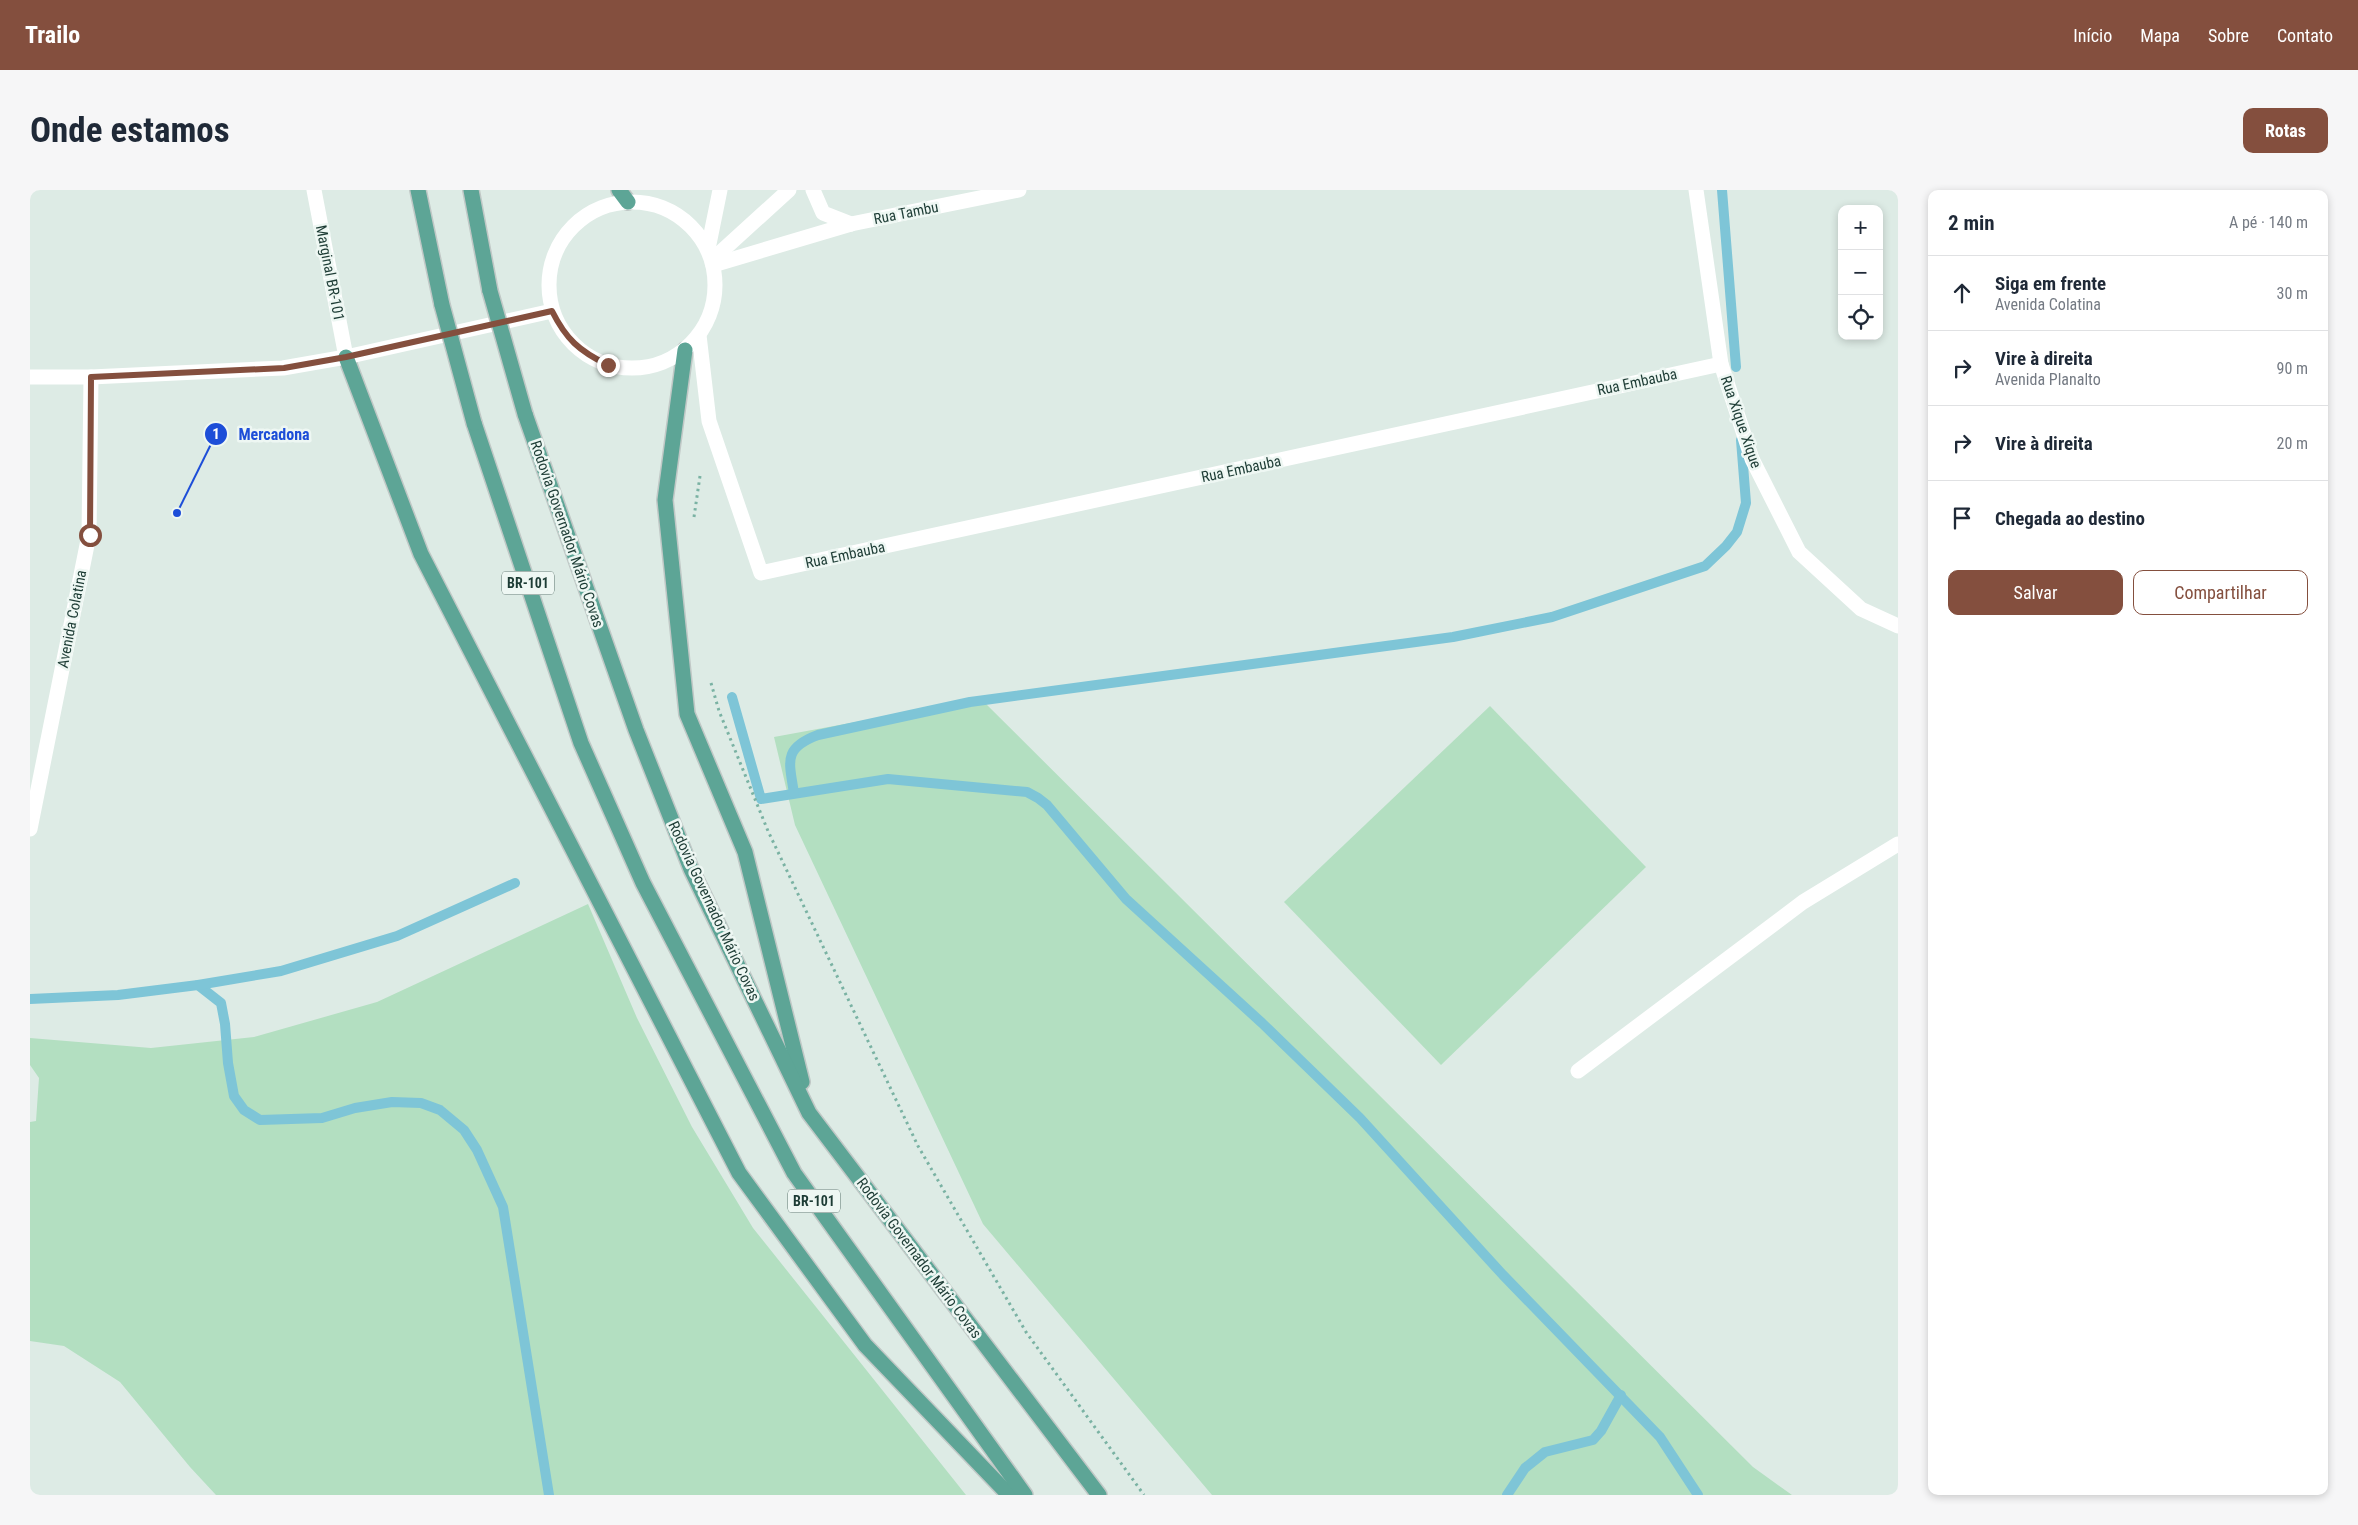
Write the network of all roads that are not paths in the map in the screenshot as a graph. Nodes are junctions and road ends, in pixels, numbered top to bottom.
1 (314, 190) edge
2 (418, 190) edge
3 (471, 190) edge
4 (720, 190) edge
5 (789, 190) edge
6 (813, 190) edge
7 (1019, 190) edge
8 (1696, 190) edge
9 (624, 196) edge
10 (651, 196) edge
11 (851, 224) junction
12 (711, 258) junction
13 (552, 311) junction
14 (699, 335) junction
15 (685, 350) junction
16 (346, 357) junction
17 (1721, 364) junction
18 (30, 377) edge
19 (91, 377) junction
20 (1898, 626) edge
21 (30, 829) edge
22 (1898, 844) edge
23 (1578, 1071) dead end
24 (809, 1113) junction
25 (1009, 1495) edge
26 (1025, 1495) edge
27 (1099, 1495) edge

1 - 16 street, Marginal BR-101
2 - 26 main road, BR-101, bridge
3 - 24 main road, Rodovia Governador Mário Covas / BR-101, bridge
4 - 12 street
5 - 12 street
6 - 11 street
7 - 11 street, Rua Tambu
8 - 17 street, Rua Xique Xique
9 - 10 street
9 - 13 street
10 - 12 street
11 - 12 street, Rua Tambu
12 - 14 street
13 - 15 street
13 - 16 street
14 - 15 street
14 - 17 street, Rua Embauba
15 - 24 main road
16 - 19 street
16 - 25 main road
17 - 20 street, Rua Xique Xique
18 - 19 street
19 - 21 street, Avenida Colatina
22 - 23 street
24 - 27 main road, Rodovia Governador Mário Covas / BR-101

